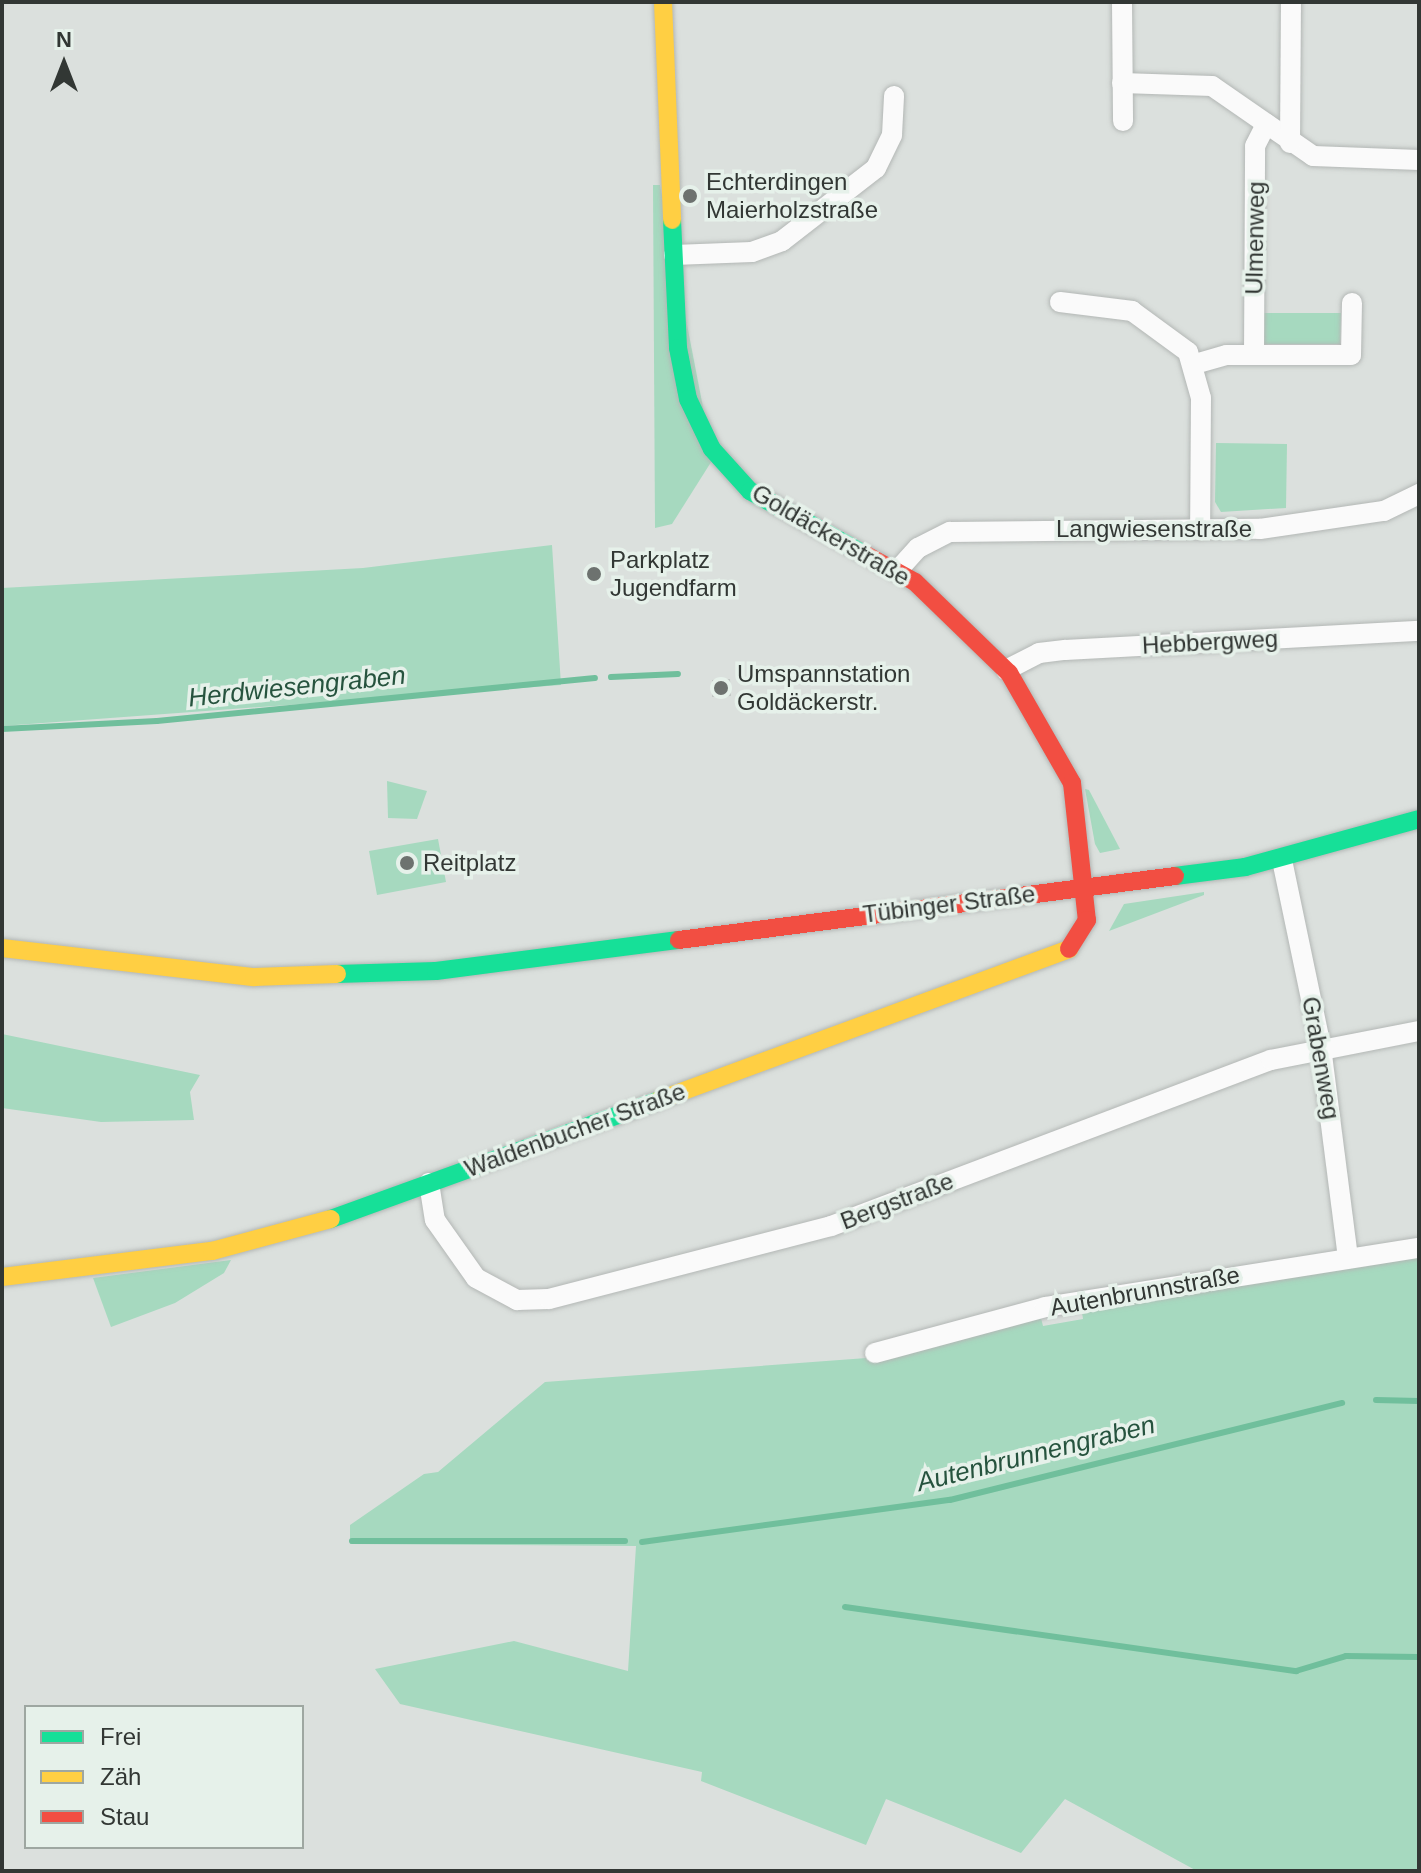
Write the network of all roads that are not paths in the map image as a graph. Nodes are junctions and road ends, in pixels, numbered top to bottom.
1 (663, 2) edge
2 (1122, 2) edge
3 (1291, 2) edge
4 (1122, 83) junction
5 (894, 96) dead end
6 (1123, 121) dead end
7 (1266, 124) junction
8 (1290, 143) junction
9 (1419, 160) edge
10 (674, 255) junction
11 (1060, 302) dead end
12 (1352, 303) dead end
13 (1254, 355) junction
14 (1195, 364) junction
15 (1419, 494) edge
16 (1200, 530) junction
17 (898, 570) junction
18 (1419, 631) edge
19 (1006, 670) junction
20 (1419, 819) edge
21 (1282, 860) junction
22 (1083, 888) junction
23 (2, 948) edge
24 (1419, 1031) edge
25 (1321, 1047) junction
26 (429, 1183) junction
27 (1419, 1248) edge
28 (1348, 1258) junction
29 (2, 1277) edge
30 (875, 1353) dead end

1 - 10 street, Goldäckerstraße
2 - 4 street
3 - 8 street
4 - 6 street
4 - 7 street
5 - 10 street
7 - 8 street
7 - 13 street, Ulmenweg
8 - 9 street
10 - 17 street, Goldäckerstraße
11 - 14 street
12 - 13 street
13 - 14 street
14 - 16 street
15 - 16 street, Langwiesenstraße
16 - 17 street, Langwiesenstraße
17 - 19 street, Goldäckerstraße
18 - 19 street, Hebbergweg
19 - 22 street, Goldäckerstraße
20 - 21 street, Tübinger Straße
21 - 22 street, Tübinger Straße
21 - 25 street, Grabenweg
22 - 23 street, Tübinger Straße
22 - 26 street, Waldenbucher Straße
24 - 25 street, Bergstraße
25 - 26 street, Bergstraße
25 - 28 street, Grabenweg
26 - 29 street, Waldenbucher Straße
27 - 28 street, Autenbrunnstraße
28 - 30 street, Autenbrunnstraße

